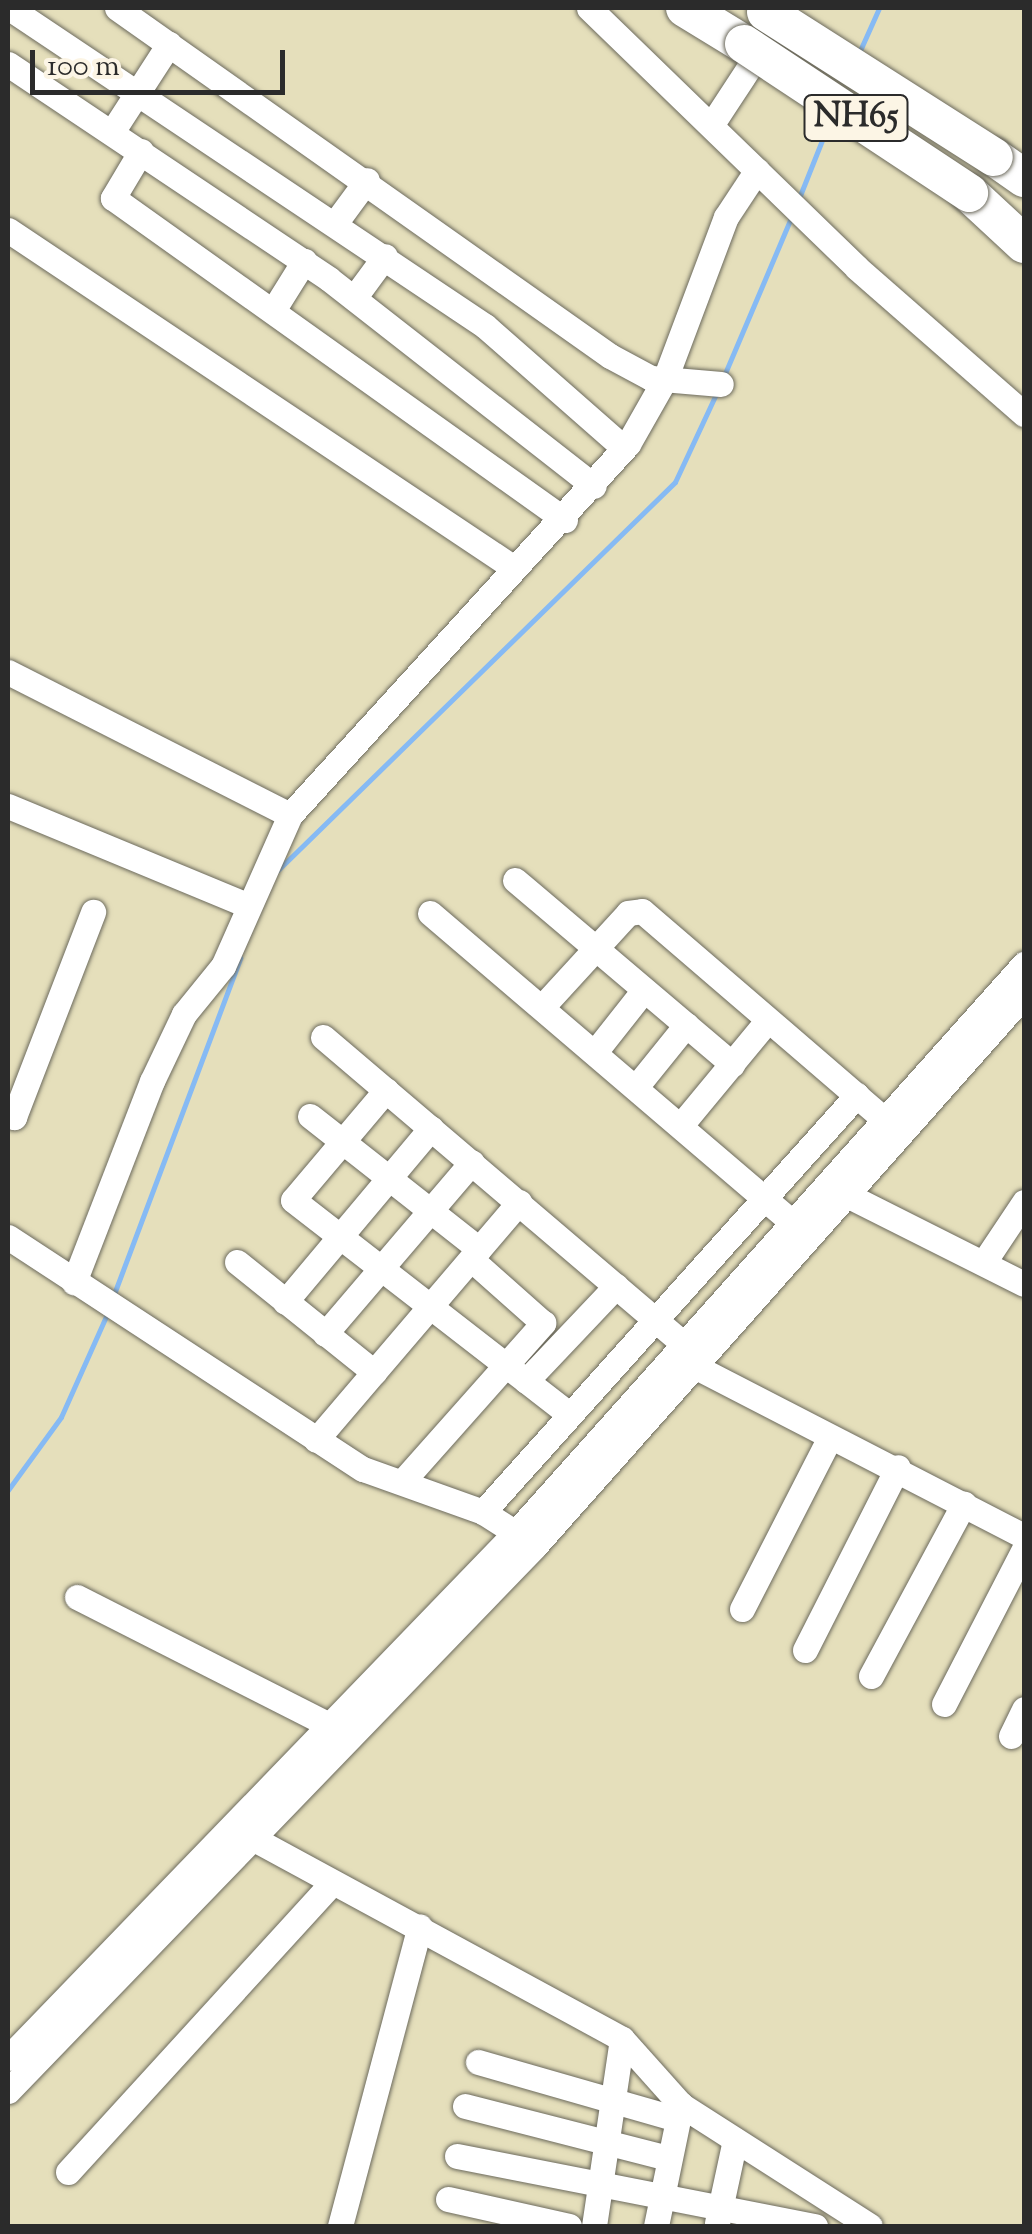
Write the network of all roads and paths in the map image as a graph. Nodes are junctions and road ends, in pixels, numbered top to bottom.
1 (118, 8) edge
2 (589, 8) edge
3 (686, 8) edge
4 (770, 9) edge
5 (10, 10) edge
6 (169, 44) junction
7 (8, 64) edge
8 (140, 91) junction
9 (712, 124) junction
10 (112, 132) junction
11 (141, 151) junction
12 (1014, 169) edge
13 (758, 170) junction
14 (368, 180) junction
15 (969, 193) junction
16 (336, 222) junction
17 (1024, 228) edge
18 (8, 230) edge
19 (1024, 244) edge
20 (385, 256) junction
21 (304, 262) junction
22 (354, 298) junction
23 (274, 309) junction
24 (665, 380) junction
25 (720, 384) dead end
26 (1024, 414) edge
27 (624, 448) junction
28 (594, 486) junction
29 (565, 520) junction
30 (511, 566) junction
31 (8, 672) edge
32 (8, 806) edge
33 (290, 814) junction
34 (514, 880) dead end
35 (245, 904) junction
36 (93, 912) dead end
37 (430, 913) dead end
38 (595, 948) junction
39 (1024, 964) edge
40 (644, 990) junction
41 (1024, 996) edge
42 (542, 1007) junction
43 (768, 1020) junction
44 (686, 1026) junction
45 (324, 1037) dead end
46 (595, 1052) junction
47 (732, 1064) junction
48 (636, 1087) junction
49 (386, 1090) junction
50 (857, 1095) junction
51 (8, 1114) edge
52 (310, 1116) dead end
53 (887, 1122) junction
54 (681, 1125) junction
55 (431, 1128) junction
56 (342, 1141) junction
57 (472, 1162) junction
58 (388, 1177) junction
59 (839, 1192) junction
60 (768, 1199) junction
61 (519, 1202) junction
62 (1024, 1202) edge
63 (430, 1210) junction
64 (803, 1230) junction
65 (338, 1235) junction
66 (8, 1237) edge
67 (475, 1254) junction
68 (237, 1262) dead end
69 (984, 1262) junction
70 (380, 1268) junction
71 (74, 1282) junction
72 (1024, 1284) edge
73 (616, 1286) junction
74 (286, 1302) junction
75 (430, 1306) junction
76 (656, 1321) junction
77 (325, 1334) junction
78 (691, 1356) junction
79 (374, 1372) junction
80 (516, 1373) junction
81 (569, 1414) junction
82 (830, 1439) junction
83 (316, 1440) junction
84 (898, 1466) junction
85 (402, 1482) junction
86 (964, 1504) junction
87 (483, 1512) junction
88 (1024, 1536) edge
89 (526, 1539) junction
90 (1024, 1548) edge
91 (76, 1597) dead end
92 (742, 1608) dead end
93 (805, 1650) dead end
94 (872, 1676) dead end
95 (944, 1704) dead end
96 (1024, 1709) edge
97 (331, 1726) junction
98 (1011, 1736) dead end
99 (244, 1834) junction
100 (332, 1882) junction
101 (420, 1926) junction
102 (622, 2040) junction
103 (8, 2058) edge
104 (478, 2062) dead end
105 (8, 2091) edge
106 (617, 2102) junction
107 (465, 2106) dead end
108 (679, 2112) junction
109 (735, 2140) junction
110 (608, 2143) junction
111 (457, 2156) dead end
112 (668, 2158) junction
113 (68, 2172) dead end
114 (800, 2182) junction
115 (600, 2186) junction
116 (661, 2198) junction
117 (448, 2200) dead end
118 (718, 2219) edge
119 (858, 2223) edge
120 (340, 2226) edge
121 (569, 2226) edge
122 (594, 2226) edge
123 (656, 2226) edge
124 (800, 2226) edge

1 - 6 street
2 - 9 street
3 - 15 highway, NH65, bridge
4 - 9 street
4 - 12 highway, NH65, bridge
5 - 8 street
6 - 8 street
6 - 14 street
7 - 10 street
8 - 10 street
8 - 16 street
9 - 13 street
10 - 11 street
11 - 21 street
11 - 23 street
13 - 24 street
13 - 26 street
14 - 16 street
14 - 24 street
15 - 17 highway, NH65
15 - 19 highway
16 - 20 street
18 - 30 street
20 - 22 street
20 - 27 street
21 - 22 street
21 - 23 street
22 - 28 street
23 - 29 street
24 - 25 street
24 - 27 street
27 - 28 street
28 - 29 street
29 - 30 street
30 - 33 street
31 - 33 street
32 - 35 street
33 - 35 street
34 - 38 street
35 - 71 street
36 - 51 street
37 - 42 street
38 - 40 street
38 - 42 street
38 - 43 street
39 - 53 street
40 - 44 street
40 - 46 street
41 - 59 street
42 - 46 street
43 - 47 street
43 - 50 street
44 - 47 street
44 - 48 street
45 - 49 street
46 - 48 street
47 - 54 street
48 - 54 street
49 - 55 street
49 - 56 street
50 - 53 street
50 - 60 street
52 - 56 street
53 - 59 street
54 - 60 street
55 - 57 street
55 - 58 street
56 - 58 street
56 - 65 street
57 - 61 street
57 - 63 street
58 - 63 street
58 - 65 street
59 - 64 street
59 - 69 street
60 - 64 street
60 - 76 street
61 - 67 street
61 - 73 street
62 - 69 street
63 - 67 street
63 - 70 street
64 - 78 street
65 - 70 street
65 - 74 street
66 - 71 street
67 - 75 street
67 - 80 street
68 - 74 street
69 - 72 street
70 - 75 street
70 - 77 street
71 - 83 street
73 - 76 street
73 - 80 street
74 - 77 street
75 - 79 street
75 - 80 street
76 - 78 street
76 - 81 street
77 - 79 street
78 - 82 street
78 - 89 street
79 - 83 street
80 - 81 street
80 - 85 street
81 - 87 street
82 - 84 street
82 - 92 street
83 - 85 street
84 - 86 street
84 - 93 street
85 - 87 street
86 - 88 street
86 - 94 street
87 - 89 street
89 - 97 street
89 - 99 street
90 - 95 street
91 - 97 street
96 - 98 street
97 - 99 street
99 - 100 street
99 - 103 street
99 - 105 street
100 - 101 street
100 - 113 street
101 - 102 street
101 - 120 street
102 - 106 street
102 - 108 street
104 - 106 street
106 - 108 street
106 - 110 street
107 - 110 street
108 - 109 street
108 - 112 street
109 - 114 street
109 - 118 street
110 - 112 street
110 - 115 street
111 - 115 street
112 - 116 street
114 - 119 street
114 - 124 street
115 - 116 street
115 - 122 street
116 - 118 street
116 - 123 street
117 - 121 street
118 - 124 street

